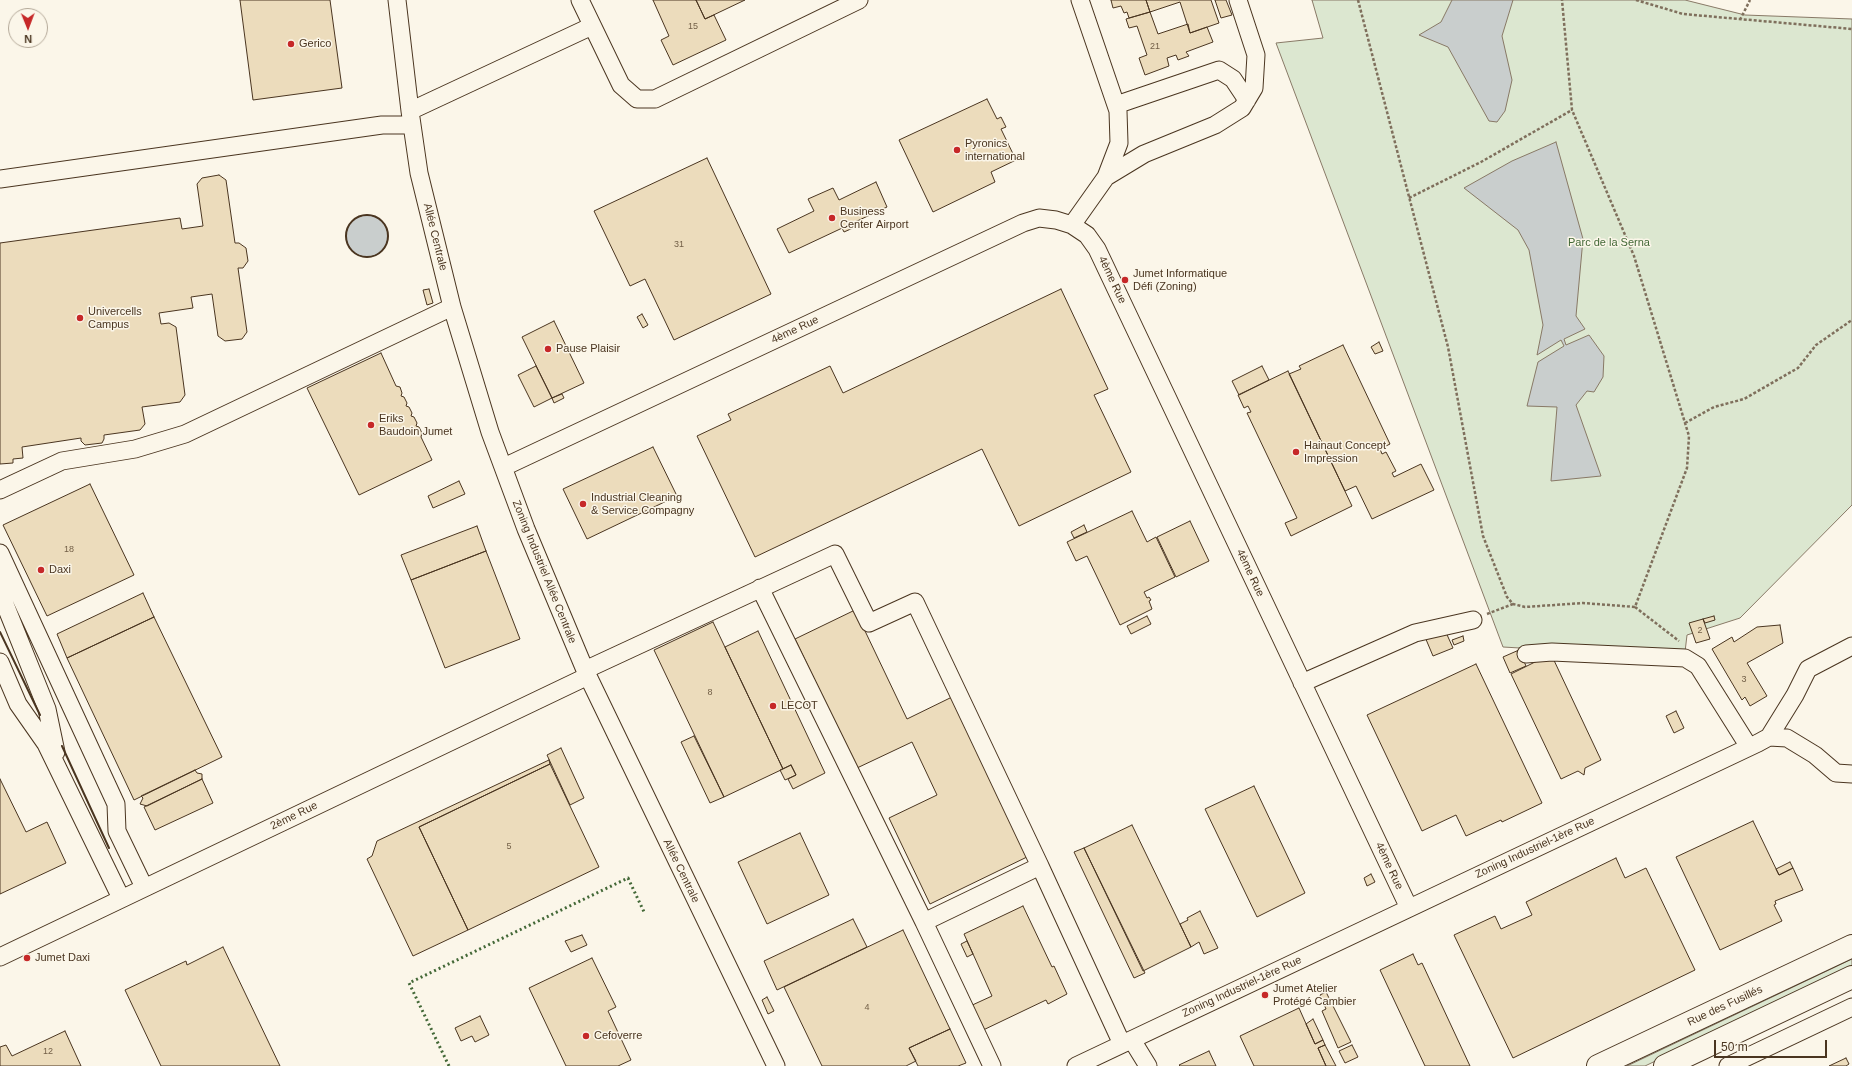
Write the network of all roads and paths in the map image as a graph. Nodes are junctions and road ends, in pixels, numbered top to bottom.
1 (397, 0) edge
2 (580, 0) edge
3 (859, 0) edge
4 (1080, 0) edge
5 (1238, 0) edge
6 (1358, 0) edge
7 (1562, 0) edge
8 (1636, 0) edge
9 (1750, 0) edge
10 (1740, 20) junction
11 (592, 26) junction
12 (1852, 29) edge
13 (1247, 100) junction
14 (1116, 105) junction
15 (1572, 110) junction
16 (411, 118) junction
17 (1106, 178) junction
18 (0, 179) edge
19 (1409, 198) junction
20 (1072, 225) junction
21 (452, 307) junction
22 (1852, 320) edge
23 (1685, 424) junction
24 (504, 467) junction
25 (0, 490) edge
26 (3, 558) edge
27 (760, 588) junction
28 (1513, 604) junction
29 (1635, 606) junction
30 (1473, 620) joint
31 (1852, 646) edge
32 (1526, 654) dead end
33 (1693, 661) junction
34 (1, 666) edge
35 (586, 673) junction
36 (1302, 683) junction
37 (1769, 736) junction
38 (1749, 747) junction
39 (60, 772) junction
40 (1852, 774) edge
41 (1040, 866) junction
42 (144, 887) junction
43 (122, 898) junction
44 (1408, 908) junction
45 (924, 922) junction
46 (1852, 946) edge
47 (0, 957) edge
48 (1852, 977) edge
49 (1852, 1007) edge
50 (1127, 1042) junction
51 (776, 1066) edge
52 (992, 1066) edge
53 (1076, 1066) edge
54 (1148, 1066) edge
55 (1598, 1066) edge
56 (1665, 1066) edge
57 (1728, 1066) edge

1 - 16 street, Allée Centrale
2 - 11 street
3 - 11 street
4 - 14 street
5 - 13 street
6 - 19 path
7 - 15 path
8 - 10 path
9 - 10 path
10 - 12 path
11 - 16 street
13 - 14 street
13 - 17 street
14 - 17 street
15 - 19 path
15 - 23 path
16 - 18 street
16 - 21 street, Allée Centrale
17 - 20 street
19 - 28 path
20 - 24 street, 4ème Rue
20 - 36 street, 4ème Rue
21 - 24 street, Allée Centrale
21 - 25 street
22 - 23 path
23 - 29 path
24 - 35 street, Zoning Industriel Allée Centrale
26 - 39 street
26 - 42 street
27 - 35 street, 2ème Rue
27 - 41 street, 2ème Rue
27 - 45 street
28 - 29 path
28 - 30 path
29 - 33 path
30 - 36 street
31 - 37 street
32 - 33 street
33 - 38 street
34 - 39 street
35 - 42 street, 2ème Rue
35 - 51 street, Allée Centrale
36 - 44 street, 4ème Rue
37 - 38 street, Zoning Industriel-1ère Rue
37 - 40 street
38 - 44 street, Zoning Industriel-1ère Rue
39 - 43 street
41 - 45 street
41 - 50 street
42 - 43 street, 2ème Rue
43 - 47 street, 2ème Rue
44 - 50 street, Zoning Industriel-1ère Rue
45 - 52 street
46 - 55 highway, Rue des Fusillés
48 - 56 highway
49 - 57 street
50 - 53 street, Zoning Industriel-1ère Rue
50 - 54 street

